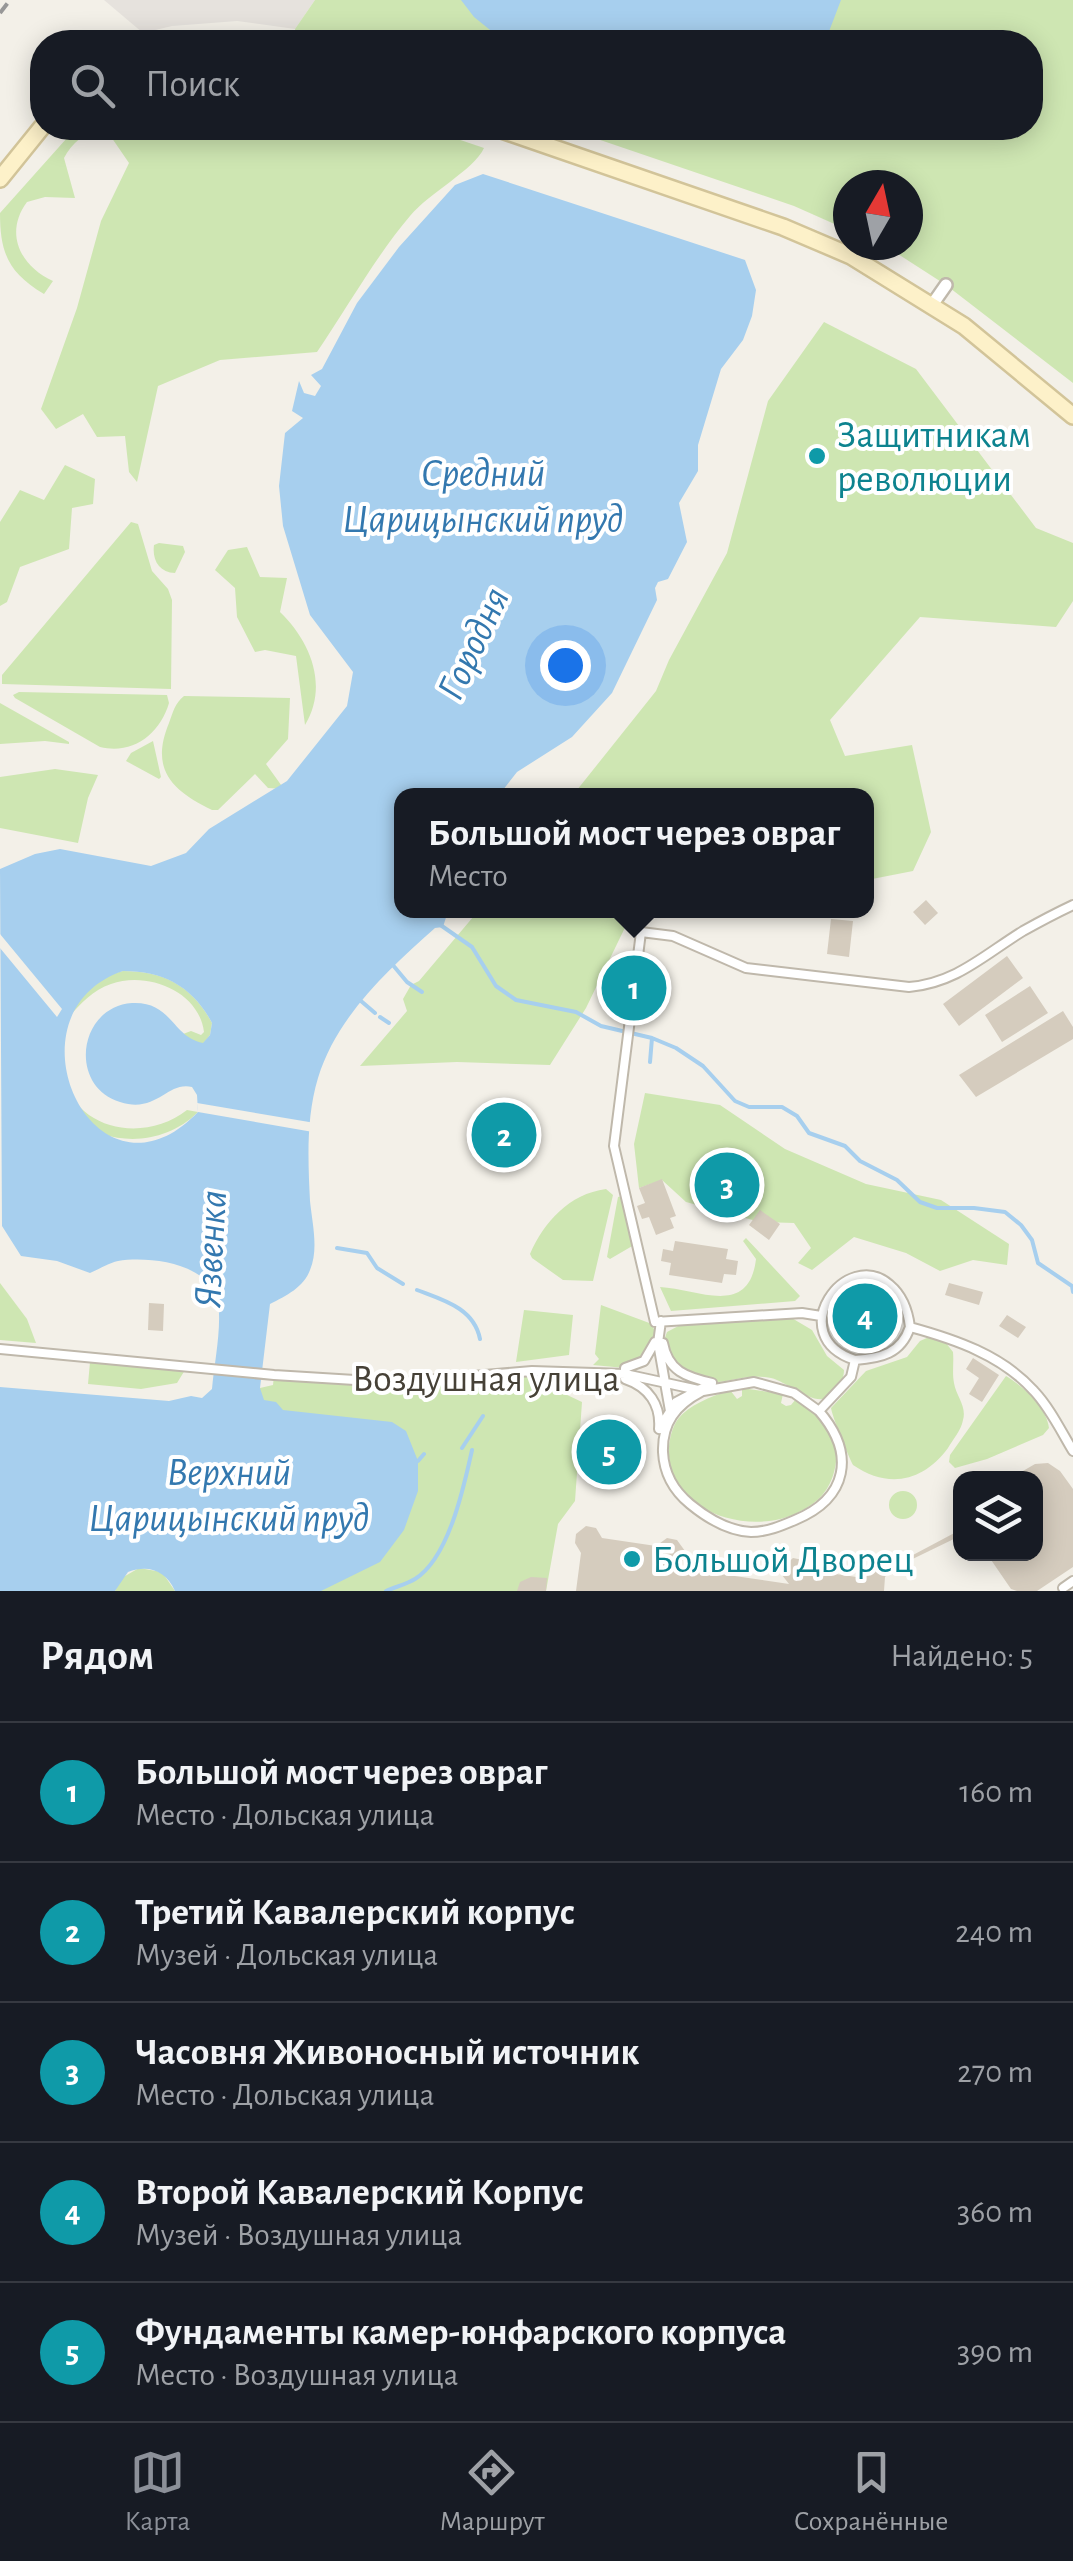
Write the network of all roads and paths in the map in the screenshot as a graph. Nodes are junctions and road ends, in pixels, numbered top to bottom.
1 (31, 140) edge
2 (531, 140) edge
3 (0, 178) edge
4 (946, 285) dead end
5 (932, 305) junction
6 (1073, 416) edge
7 (1073, 904) edge
8 (821, 1316) junction
9 (661, 1321) junction
10 (910, 1327) junction
11 (658, 1343) junction
12 (0, 1349) edge
13 (855, 1360) junction
14 (625, 1374) junction
15 (665, 1382) junction
16 (699, 1390) junction
17 (819, 1411) junction
18 (670, 1413) junction
19 (1073, 1450) edge
20 (1073, 1581) edge
21 (1063, 1588) dead end

1 - 3 main road
2 - 5 main road
4 - 5 street
5 - 6 main road
7 - 9 street
8 - 9 street
8 - 10 street
8 - 13 street
9 - 11 street
10 - 13 street
10 - 19 street
11 - 14 street
11 - 15 street
11 - 16 street
12 - 14 street, Воздушная улица
13 - 17 street
14 - 15 street, Воздушная улица
14 - 18 street
15 - 16 street, Воздушная улица
15 - 18 street
16 - 17 street, Воздушная улица
16 - 18 street
17 - 18 street
20 - 21 street

